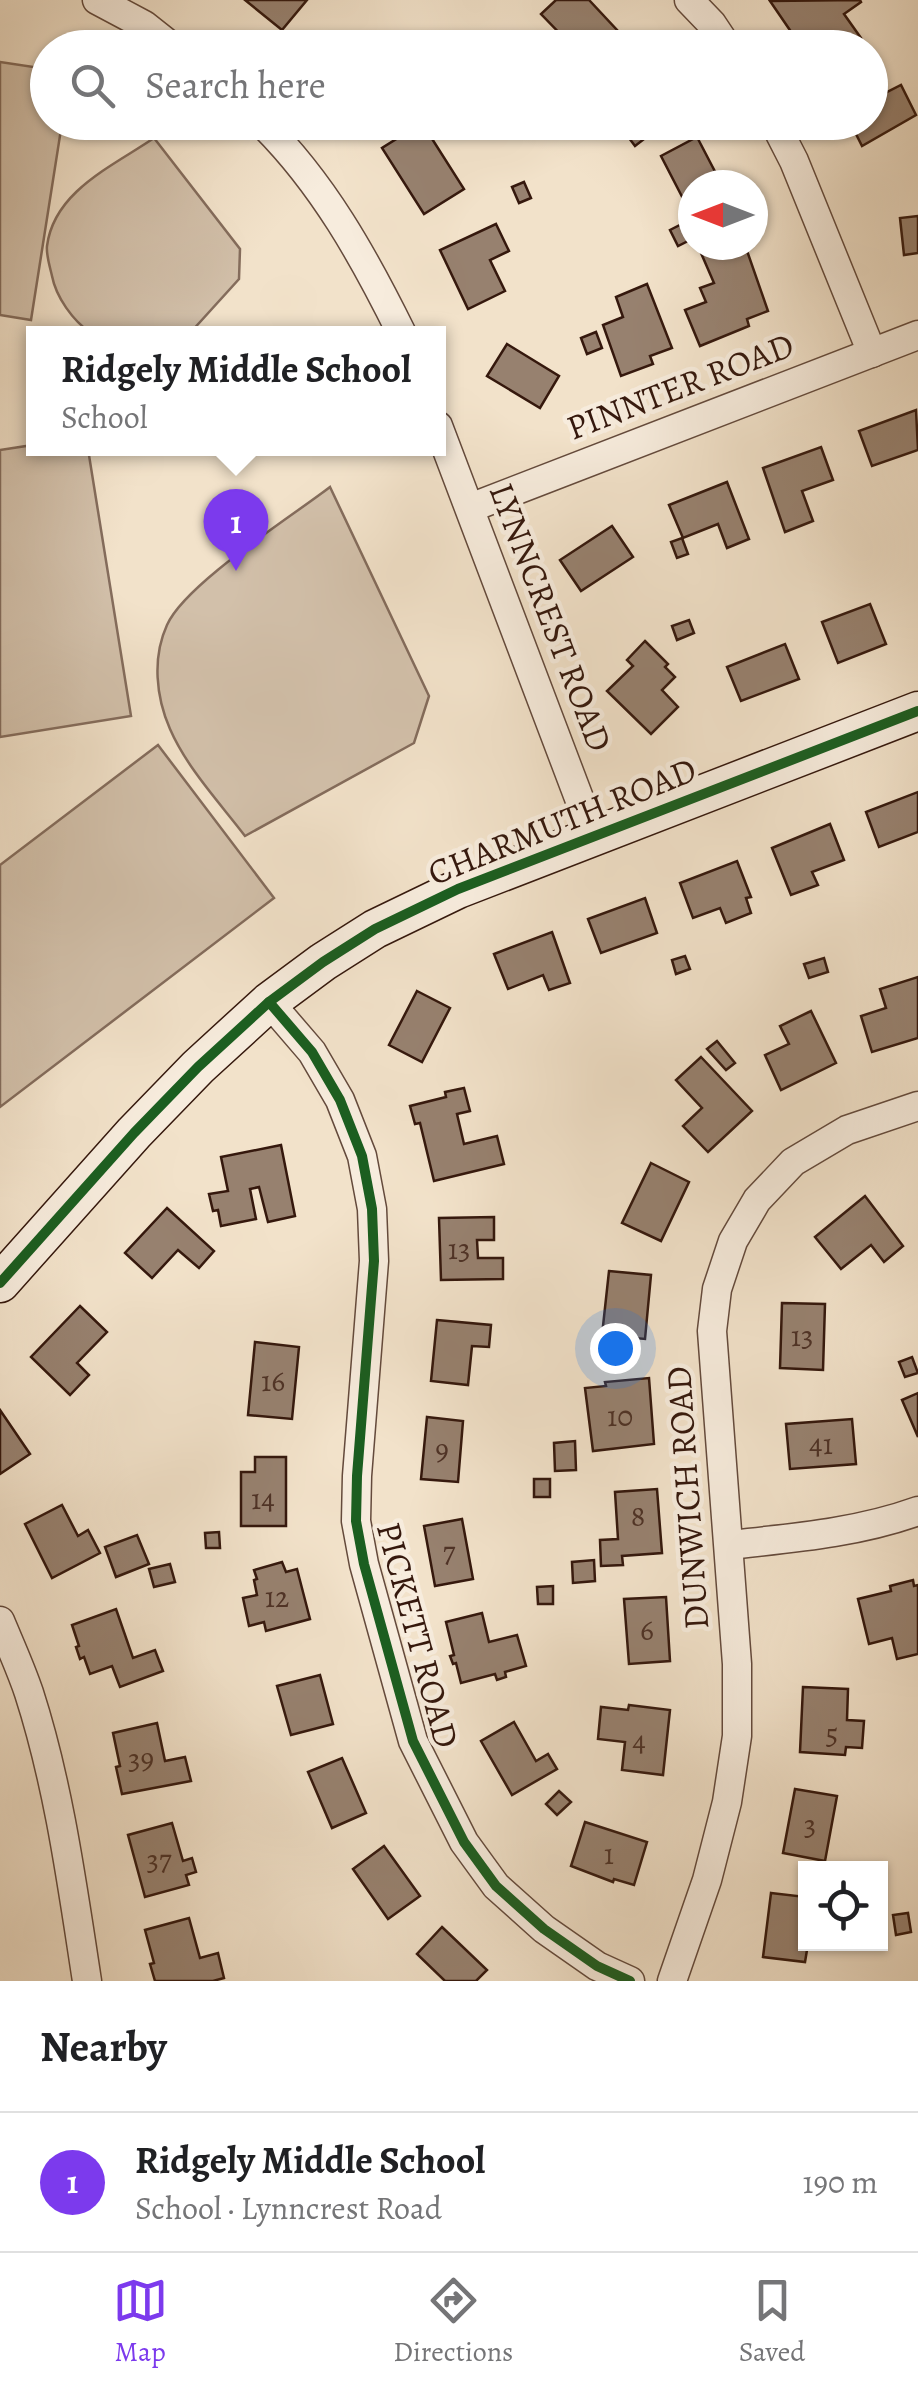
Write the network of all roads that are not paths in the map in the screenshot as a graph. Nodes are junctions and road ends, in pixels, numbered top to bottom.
1 (97, 0) edge
2 (689, 0) edge
3 (150, 30) edge
4 (716, 30) edge
5 (277, 140) edge
6 (783, 140) edge
7 (398, 326) edge
8 (918, 335) edge
9 (872, 353) junction
10 (446, 446) edge
11 (470, 508) junction
12 (918, 711) edge
13 (594, 835) junction
14 (269, 1002) junction
15 (918, 1106) edge
16 (0, 1283) edge
17 (918, 1511) edge
18 (729, 1545) junction
19 (0, 1622) edge
20 (87, 1981) edge
21 (630, 1981) edge
22 (672, 1981) edge

1 - 3 street
2 - 4 street
5 - 7 street
6 - 9 street
8 - 9 street, PINNTER ROAD
9 - 11 street, PINNTER ROAD
10 - 11 street, LYNNCREST ROAD
11 - 13 street, LYNNCREST ROAD
12 - 13 street, CHARMUTH ROAD
13 - 14 street, CHARMUTH ROAD
14 - 16 street, CHARMUTH ROAD
14 - 21 street, PICKETT ROAD
15 - 18 street, DUNWICH ROAD
17 - 18 street
18 - 22 street, DUNWICH ROAD
19 - 20 street

